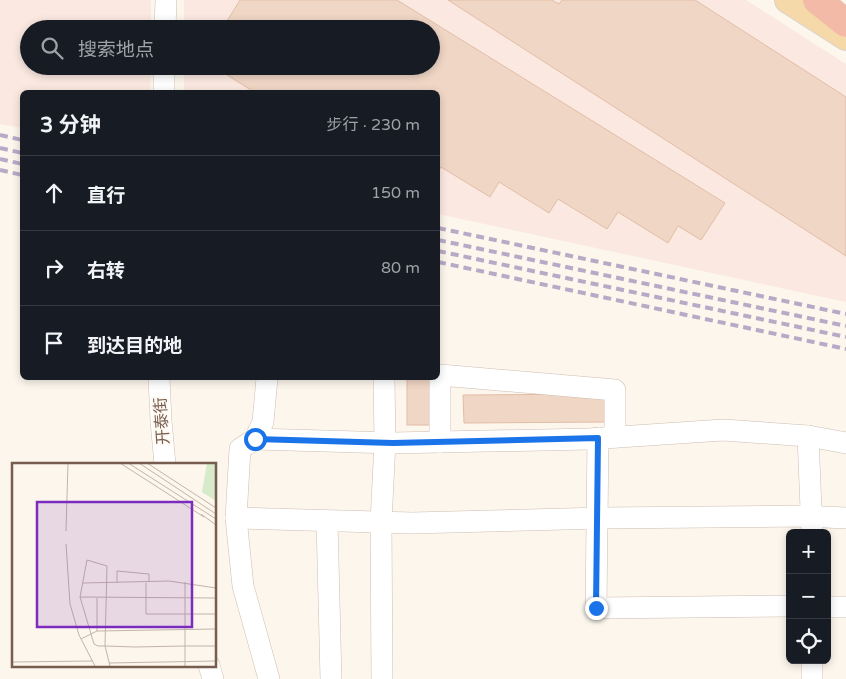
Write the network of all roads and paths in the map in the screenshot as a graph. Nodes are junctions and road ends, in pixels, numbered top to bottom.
1 (166, 0) edge
2 (788, 0) edge
3 (817, 0) edge
4 (838, 0) edge
5 (846, 5) edge
6 (165, 20) edge
7 (846, 23) edge
8 (846, 37) edge
9 (164, 75) edge
10 (164, 90) edge
11 (160, 380) edge
12 (267, 380) edge
13 (384, 380) edge
14 (808, 436) junction
15 (606, 438) junction
16 (255, 439) junction
17 (385, 442) junction
18 (440, 442) junction
19 (846, 443) edge
20 (165, 463) edge
21 (236, 518) junction
22 (597, 518) junction
23 (846, 518) edge
24 (327, 521) junction
25 (381, 522) junction
26 (812, 525) edge
27 (786, 606) edge
28 (831, 607) edge
29 (846, 607) edge
30 (812, 664) edge
31 (209, 666) edge
32 (213, 679) edge
33 (269, 679) edge
34 (331, 679) edge
35 (382, 679) edge
36 (812, 679) edge

1 - 6 street
2 - 8 main road
3 - 7 highway
4 - 5 highway
9 - 10 street
11 - 20 street, 开泰街
12 - 16 street
13 - 17 street
14 - 15 street
14 - 19 street
14 - 26 street
15 - 18 street
15 - 18 street
15 - 22 street
16 - 17 street
16 - 21 street
17 - 18 street
17 - 25 street
21 - 24 street
21 - 33 street
22 - 25 street
22 - 26 street
22 - 27 street
23 - 26 street
24 - 25 street
24 - 34 street
25 - 35 street
28 - 29 street
30 - 36 street
31 - 32 street

